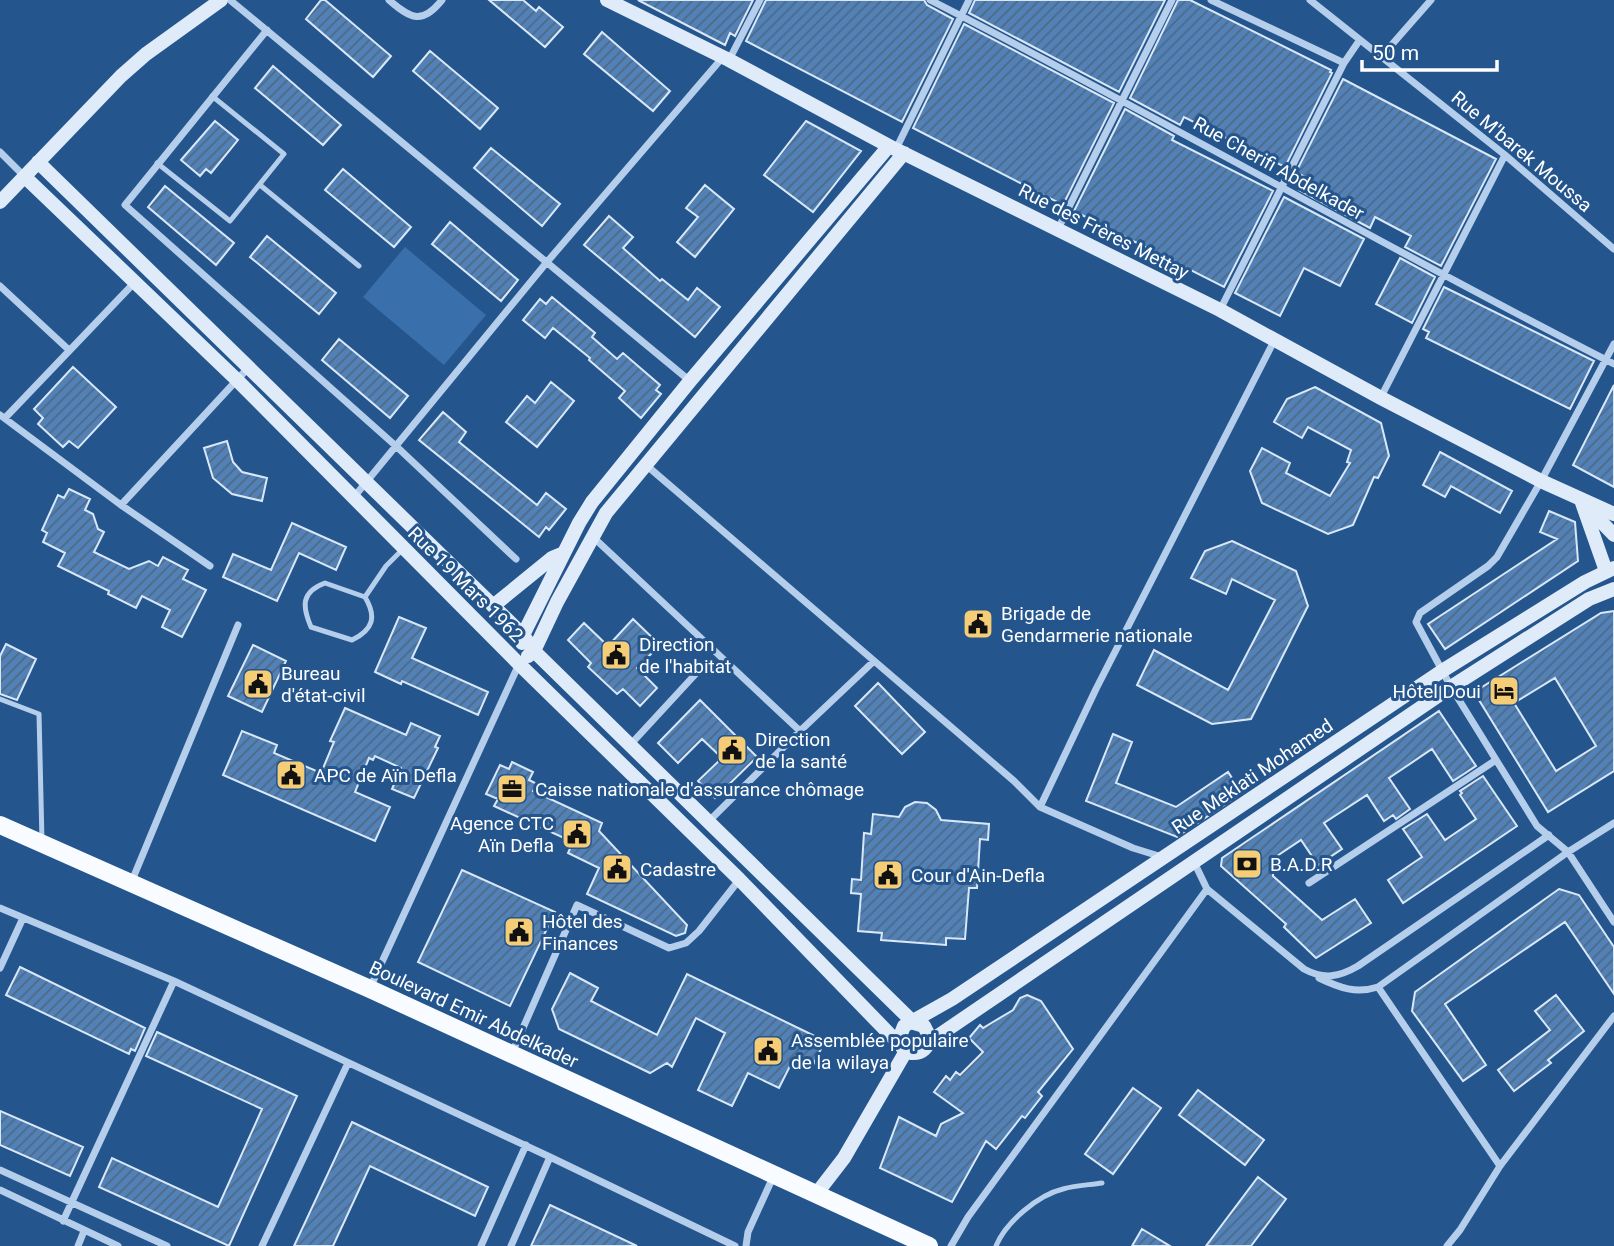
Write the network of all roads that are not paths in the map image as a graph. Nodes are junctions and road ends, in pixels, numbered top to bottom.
1 (220, 0) edge
2 (230, 0) edge
3 (389, 0) edge
4 (442, 0) edge
5 (607, 0) edge
6 (760, 0) edge
7 (930, 0) edge
8 (969, 0) edge
9 (1172, 0) edge
10 (1211, 0) edge
11 (1310, 0) edge
12 (1431, 0) edge
13 (961, 16) junction
14 (267, 30) junction
15 (1359, 41) junction
16 (1381, 57) junction
17 (726, 59) junction
18 (1344, 63) junction
19 (212, 96) junction
20 (1124, 101) junction
21 (896, 149) junction
22 (0, 152) edge
23 (1505, 155) junction
24 (38, 162) junction
25 (157, 163) junction
26 (25, 177) junction
27 (260, 185) junction
28 (1281, 188) junction
29 (0, 202) edge
30 (1058, 229) junction
31 (1614, 249) edge
32 (547, 262) junction
33 (359, 266) dead end
34 (1445, 275) junction
35 (135, 282) junction
36 (0, 286) edge
37 (1220, 310) junction
38 (1275, 339) junction
39 (1614, 344) edge
40 (69, 350) junction
41 (1606, 360) junction
42 (1614, 364) edge
43 (249, 366) junction
44 (237, 380) junction
45 (690, 381) junction
46 (1381, 398) junction
47 (3, 417) edge
48 (397, 447) junction
49 (645, 464) junction
50 (1541, 481) junction
51 (365, 483) junction
52 (354, 497) junction
53 (1581, 500) junction
54 (121, 505) junction
55 (1614, 514) edge
56 (1614, 535) edge
57 (592, 536) junction
58 (404, 548) junction
59 (564, 553) junction
60 (516, 559) dead end
61 (210, 565) dead end
62 (1610, 569) edge
63 (1614, 589) edge
64 (365, 597) junction
65 (493, 606) junction
66 (238, 625) dead end
67 (523, 635) junction
68 (534, 651) junction
69 (874, 661) junction
70 (519, 664) junction
71 (702, 667) dead end
72 (1442, 671) junction
73 (1451, 687) junction
74 (0, 699) edge
75 (800, 731) junction
76 (631, 744) junction
77 (1496, 760) junction
78 (1040, 807) junction
79 (709, 821) junction
80 (1614, 823) edge
81 (0, 825) edge
82 (1549, 835) junction
83 (43, 845) junction
84 (1568, 852) junction
85 (1166, 858) junction
86 (1194, 862) junction
87 (739, 879) junction
88 (131, 883) junction
89 (1309, 883) dead end
90 (1207, 889) junction
91 (0, 908) edge
92 (23, 918) junction
93 (1614, 922) edge
94 (0, 968) edge
95 (1318, 977) junction
96 (174, 981) junction
97 (1378, 987) junction
98 (370, 989) junction
99 (1614, 1016) edge
100 (914, 1023) junction
101 (929, 1042) junction
102 (904, 1049) junction
103 (512, 1054) junction
104 (348, 1063) junction
105 (526, 1145) junction
106 (550, 1157) junction
107 (1500, 1166) junction
108 (0, 1171) edge
109 (774, 1175) junction
110 (1102, 1183) dead end
111 (0, 1190) edge
112 (817, 1194) junction
113 (70, 1203) junction
114 (63, 1221) junction
115 (84, 1231) junction
116 (78, 1246) edge
117 (118, 1246) edge
118 (167, 1246) edge
119 (262, 1246) edge
120 (481, 1246) edge
121 (511, 1246) edge
122 (735, 1246) edge
123 (746, 1246) edge
124 (929, 1246) edge
125 (951, 1246) edge
126 (996, 1246) edge
127 (1447, 1246) edge

1 - 24 street
2 - 14 street
3 - 4 street
5 - 17 street, Rue des Frères Mettay
6 - 17 street
7 - 13 street, Rue Cherifi Abdelkader
8 - 13 street
9 - 20 street
10 - 18 street
11 - 15 street, Rue M'barek Moussa
12 - 16 street
13 - 20 street, Rue Cherifi Abdelkader
13 - 21 street
14 - 19 street
14 - 32 street
15 - 16 street, Rue M'barek Moussa
15 - 18 street
16 - 23 street, Rue M'barek Moussa
17 - 21 street, Rue des Frères Mettay
17 - 32 street
18 - 28 street
19 - 25 street
19 - 27 lane
20 - 28 street, Rue Cherifi Abdelkader
20 - 30 street
21 - 30 street, Rue des Frères Mettay
21 - 45 street
21 - 49 street
22 - 26 street, Rue 19 Mars 1962
23 - 31 street, Rue M'barek Moussa
23 - 34 street
24 - 26 street
24 - 43 street, Rue 19 Mars 1962
25 - 27 lane
25 - 48 street
26 - 29 street
26 - 35 street, Rue 19 Mars 1962
27 - 33 lane
28 - 34 street, Rue Cherifi Abdelkader
28 - 37 street
30 - 37 street, Rue des Frères Mettay
32 - 45 street
32 - 48 street
34 - 41 street, Rue Cherifi Abdelkader
34 - 46 street
35 - 40 street
35 - 44 street, Rue 19 Mars 1962
36 - 40 street
37 - 38 street, Rue des Frères Mettay
38 - 46 street, Rue des Frères Mettay
38 - 78 street
39 - 41 street
40 - 47 street
41 - 42 street, Rue Cherifi Abdelkader
41 - 50 street
43 - 44 street
43 - 51 street, Rue 19 Mars 1962
44 - 52 street, Rue 19 Mars 1962
44 - 54 street
45 - 59 street
46 - 50 street, Rue des Frères Mettay
47 - 54 street
48 - 51 street
48 - 60 street
49 - 57 street
49 - 69 street
50 - 53 street, Rue des Frères Mettay
50 - 72 street
51 - 52 street
51 - 65 street, Rue 19 Mars 1962
52 - 58 street, Rue 19 Mars 1962
53 - 55 street, Rue des Frères Mettay
53 - 56 street
53 - 62 street
54 - 61 street
57 - 68 street
57 - 75 street
58 - 64 lane
58 - 70 street, Rue 19 Mars 1962
59 - 65 street
59 - 67 street
62 - 72 street, Rue Meklati Mohamed
63 - 73 street, Rue Meklati Mohamed
64 - 64 lane
65 - 67 street, Rue 19 Mars 1962
66 - 88 street
67 - 68 street, Rue 19 Mars 1962
67 - 70 street
68 - 70 street
68 - 76 street, Rue 19 Mars 1962
69 - 75 street
69 - 78 street
70 - 87 street, Rue 19 Mars 1962
70 - 98 street
71 - 76 street
72 - 73 street
72 - 85 street, Rue Meklati Mohamed
73 - 77 street
73 - 86 street, Rue Meklati Mohamed
74 - 83 lane
75 - 79 street
76 - 79 street, Rue 19 Mars 1962
77 - 82 street
77 - 89 street
78 - 85 street
79 - 100 street, Rue 19 Mars 1962
80 - 84 street
81 - 83 main road, Boulevard Emir Abdelkader
82 - 84 street
82 - 95 street
83 - 88 main road, Boulevard Emir Abdelkader
84 - 93 street
84 - 97 street
85 - 100 street, Rue Meklati Mohamed
86 - 90 street
86 - 101 street, Rue Meklati Mohamed
87 - 102 street, Rue 19 Mars 1962
87 - 103 street
88 - 98 main road, Boulevard Emir Abdelkader
90 - 95 street
90 - 125 street
91 - 92 street
92 - 94 street
92 - 96 street
95 - 97 street
96 - 104 street
96 - 113 street
97 - 107 street
98 - 103 main road, Boulevard Emir Abdelkader
99 - 107 street
100 - 101 street
100 - 102 street
101 - 102 street
102 - 112 street
103 - 109 main road, Boulevard Emir Abdelkader
104 - 105 street
104 - 119 street
105 - 106 street
105 - 120 street
106 - 121 street
106 - 122 street
107 - 127 street
108 - 113 street
109 - 112 main road, Boulevard Emir Abdelkader
109 - 123 street
110 - 126 lane
111 - 114 street
112 - 124 main road, Boulevard Emir Abdelkader
113 - 114 street
113 - 118 street
114 - 115 street
115 - 116 street
115 - 117 street

